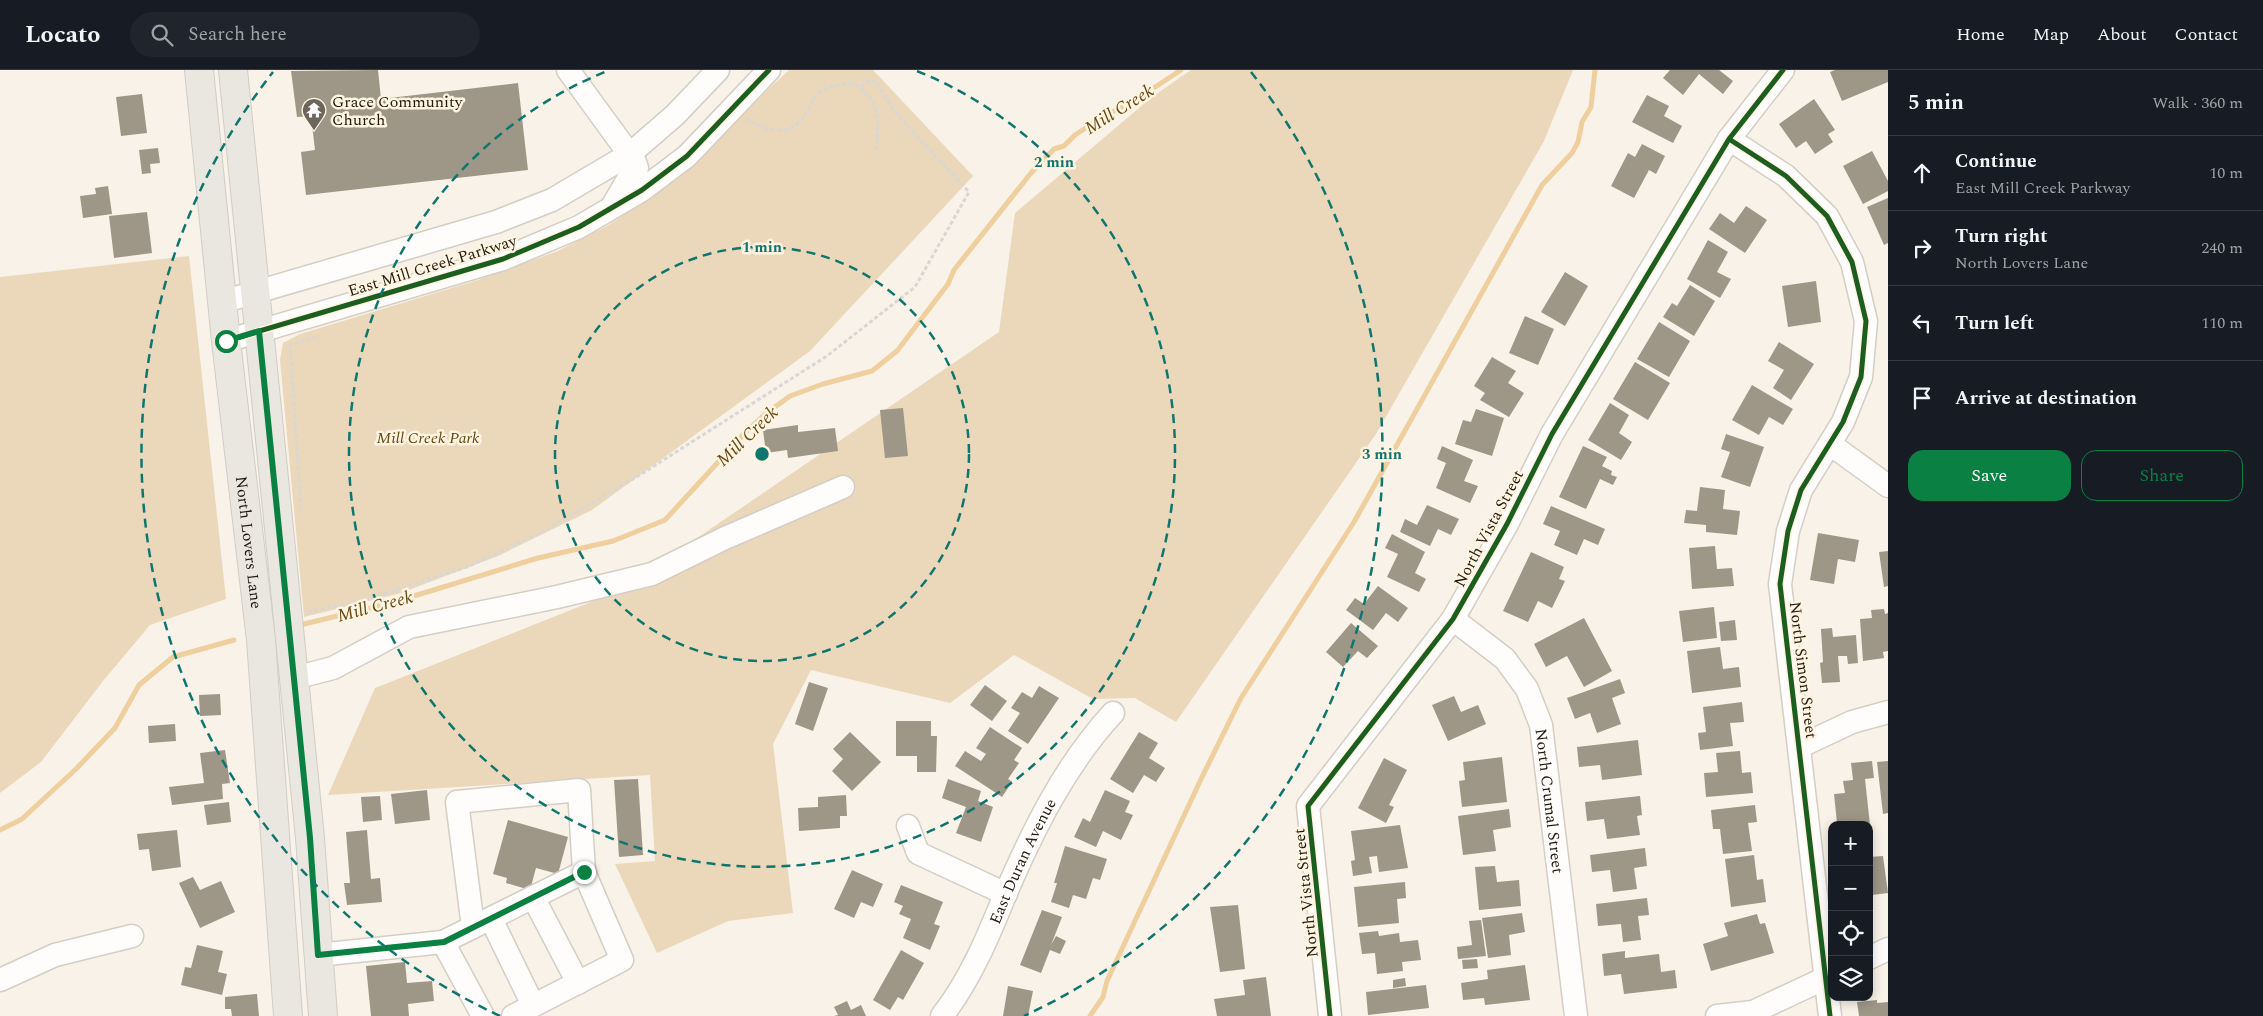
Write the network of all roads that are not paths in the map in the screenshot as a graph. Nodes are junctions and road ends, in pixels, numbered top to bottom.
1 (199, 70) edge
2 (233, 70) edge
3 (569, 70) edge
4 (718, 70) edge
5 (769, 70) edge
6 (1783, 70) edge
7 (1729, 139) junction
8 (630, 154) junction
9 (613, 205) junction
10 (256, 293) junction
11 (222, 302) junction
12 (259, 331) junction
13 (226, 341) junction
14 (1830, 444) junction
15 (1888, 486) edge
16 (843, 487) dead end
17 (1453, 619) junction
18 (294, 678) junction
19 (1888, 712) edge
20 (1114, 713) dead end
21 (1800, 746) junction
22 (908, 826) dead end
23 (584, 872) junction
24 (1006, 894) junction
25 (533, 897) junction
26 (482, 923) junction
27 (132, 936) dead end
28 (444, 942) junction
29 (1888, 949) edge
30 (318, 955) junction
31 (1873, 956) edge
32 (1828, 976) edge
33 (0, 980) edge
34 (578, 983) junction
35 (1829, 1001) edge
36 (533, 1005) junction
37 (288, 1016) edge
38 (322, 1016) edge
39 (483, 1016) edge
40 (513, 1016) edge
41 (942, 1016) edge
42 (1330, 1016) edge
43 (1576, 1016) edge
44 (1717, 1016) edge
45 (1830, 1016) edge

1 - 11 main road, North Lovers Lane
2 - 10 main road, North Lovers Lane
3 - 8 street
4 - 8 street, East Mill Creek Parkway
5 - 9 street, East Mill Creek Parkway
6 - 7 street, North Vista Street
7 - 14 street, North Simon Street
7 - 17 street, North Vista Street
8 - 9 street
8 - 10 street, East Mill Creek Parkway
9 - 12 street, East Mill Creek Parkway
10 - 11 street, East Mill Creek Parkway
10 - 12 main road, North Lovers Lane
11 - 13 main road, North Lovers Lane
12 - 13 street, East Mill Creek Parkway
12 - 18 main road, North Lovers Lane
13 - 37 main road, North Lovers Lane
14 - 15 street
14 - 21 street, North Simon Street
16 - 18 street
17 - 42 street, North Vista Street
17 - 43 street, North Crumal Street
18 - 30 main road, North Lovers Lane
19 - 21 street
20 - 24 street, East Duran Avenue
21 - 32 street, North Simon Street
22 - 24 street
23 - 25 street
23 - 26 street
23 - 34 street
24 - 41 street, East Duran Avenue
25 - 26 street
25 - 34 street
26 - 28 street
26 - 36 street
27 - 33 street
28 - 30 street
28 - 39 street
29 - 31 street
30 - 38 main road, North Lovers Lane
32 - 44 street
34 - 36 street
35 - 45 street, North Simon Street
36 - 40 street

